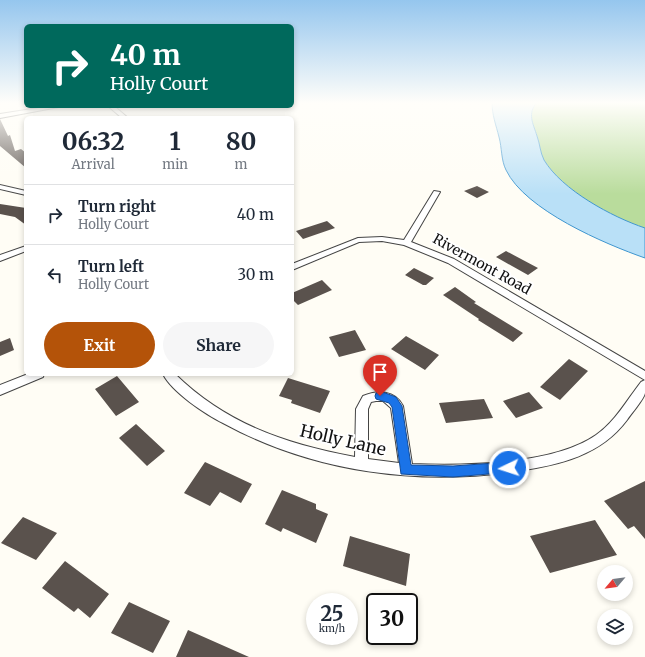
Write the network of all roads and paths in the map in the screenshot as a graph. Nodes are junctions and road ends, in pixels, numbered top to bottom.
1 (0, 187) edge
2 (436, 192) dead end
3 (24, 193) edge
4 (406, 243) junction
5 (24, 249) edge
6 (0, 258) edge
7 (294, 266) edge
8 (34, 376) edge
9 (170, 376) edge
10 (645, 376) edge
11 (645, 385) edge
12 (0, 390) edge
13 (361, 465) junction
14 (406, 470) junction

1 - 3 street
2 - 4 street
4 - 7 street, Rivermont Road
4 - 10 street, Rivermont Road
5 - 6 street
8 - 12 street
9 - 13 street, Holly Lane
11 - 14 street, Holly Lane
13 - 14 street, Holly Lane
13 - 14 street

